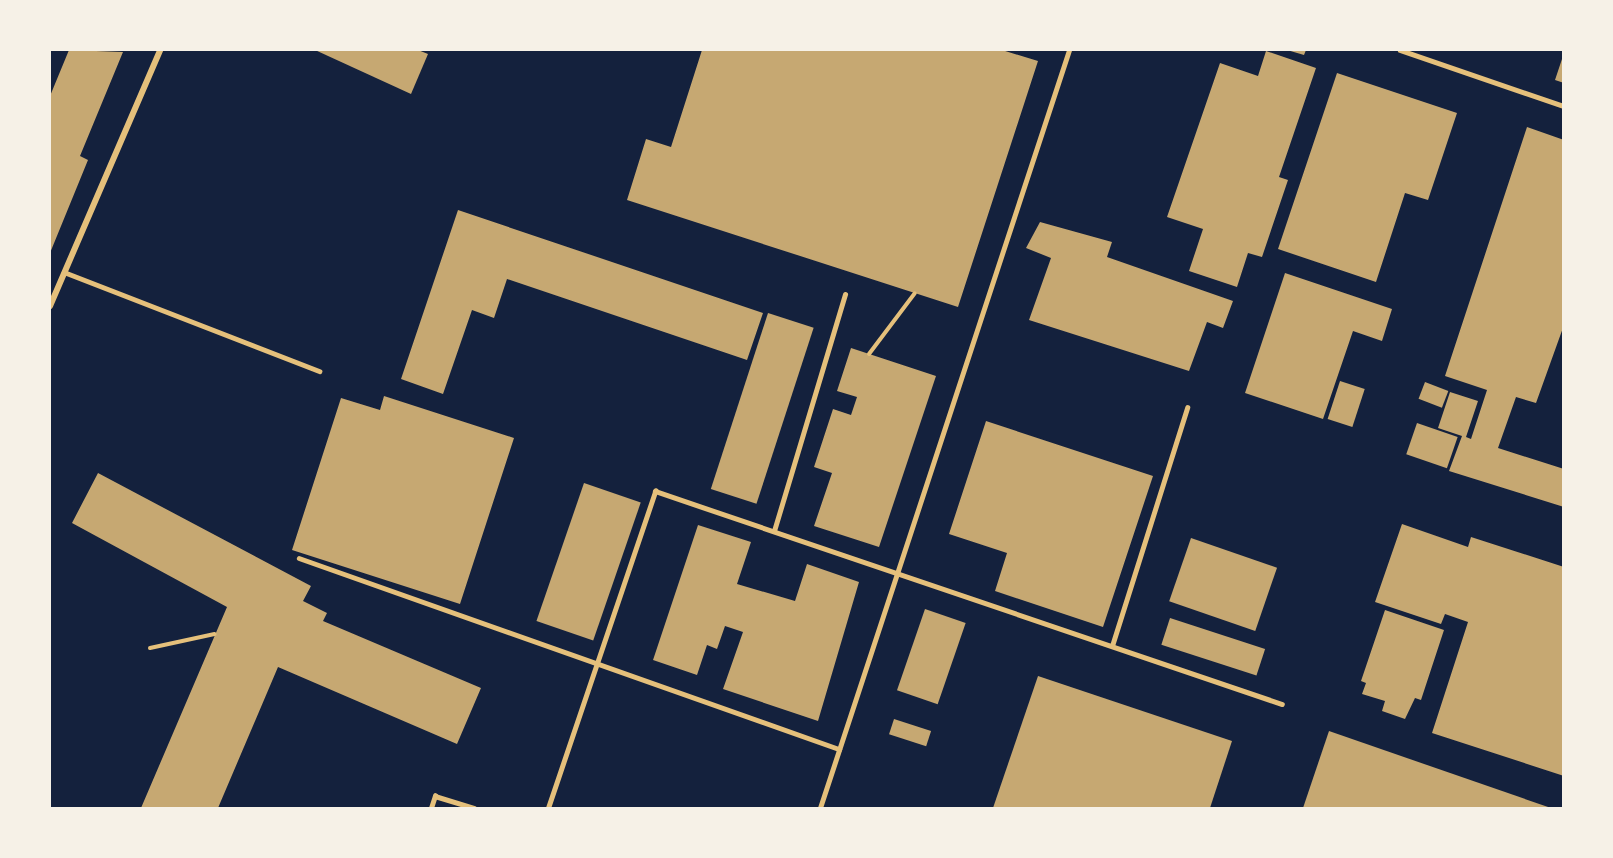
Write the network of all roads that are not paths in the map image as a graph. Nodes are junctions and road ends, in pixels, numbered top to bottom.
1 (1069, 50) edge
2 (1400, 50) edge
3 (157, 51) edge
4 (1563, 106) edge
5 (64, 273) junction
6 (845, 294) dead end
7 (50, 306) edge
8 (319, 371) dead end
9 (1187, 408) dead end
10 (774, 531) junction
11 (299, 558) dead end
12 (897, 573) junction
13 (1112, 646) junction
14 (598, 664) junction
15 (1282, 704) dead end
16 (839, 749) junction
17 (431, 808) edge
18 (474, 808) edge
19 (548, 808) edge
20 (820, 808) edge

1 - 12 lane
2 - 4 lane
3 - 5 street
5 - 7 street
5 - 8 lane
6 - 10 lane
9 - 13 lane
10 - 12 lane
10 - 14 lane
11 - 14 lane
12 - 13 lane
12 - 16 lane
13 - 15 lane
14 - 16 lane
14 - 19 lane
16 - 20 lane
17 - 18 lane

